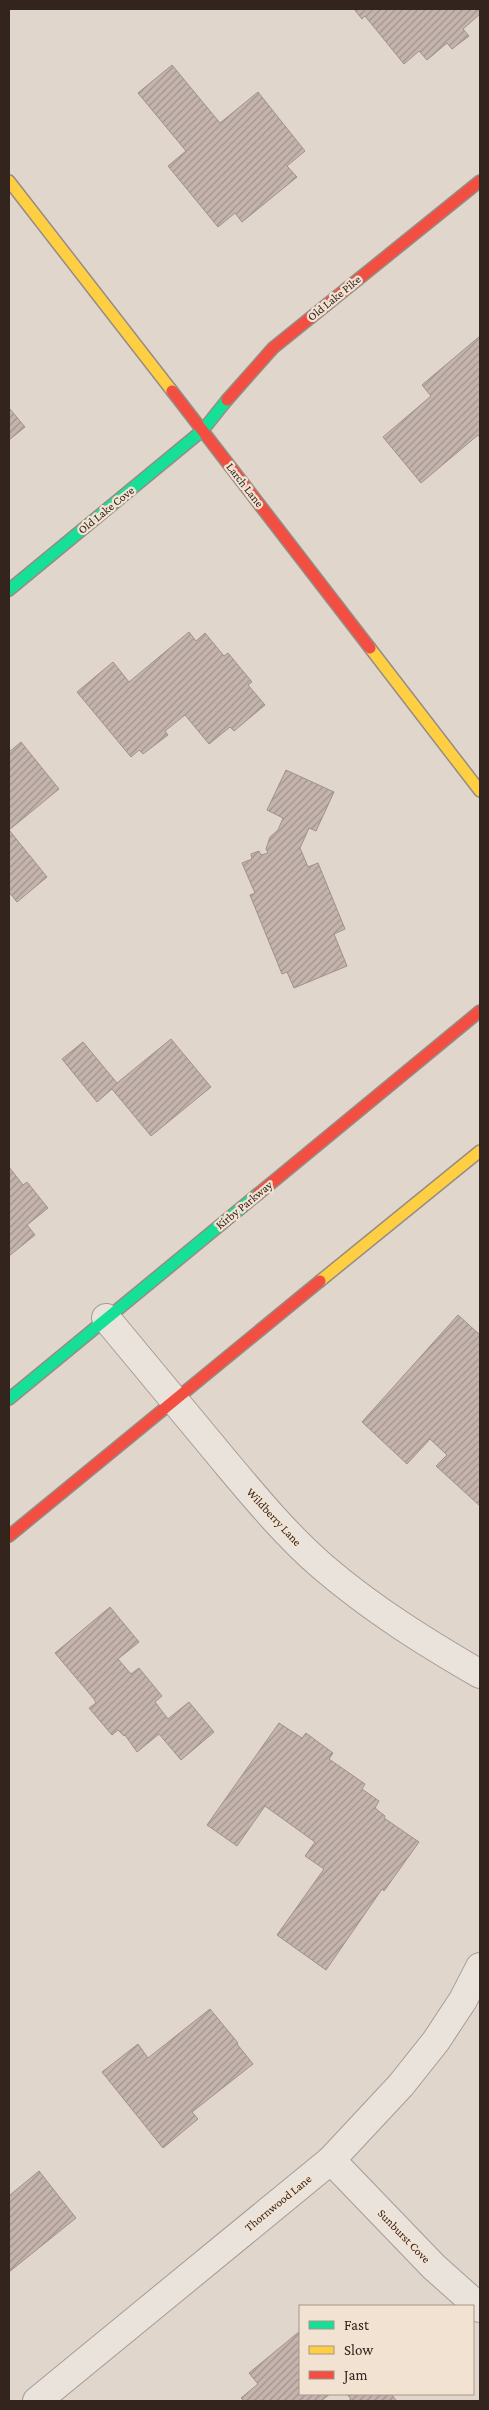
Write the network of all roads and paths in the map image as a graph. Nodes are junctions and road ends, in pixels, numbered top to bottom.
1 (9, 181) edge
2 (480, 181) edge
3 (203, 430) junction
4 (9, 590) edge
5 (480, 790) edge
6 (480, 1012) edge
7 (480, 1151) edge
8 (106, 1318) junction
9 (9, 1399) edge
10 (173, 1400) junction
11 (9, 1536) edge
12 (480, 1674) edge
13 (480, 1967) edge
14 (331, 2160) junction
15 (480, 2308) edge
16 (36, 2401) edge

1 - 3 street, Larch Lane
2 - 3 street, Old Lake Pike
3 - 4 street, Old Lake Cove
3 - 5 street, Larch Lane
6 - 8 street, Kirby Parkway
7 - 10 street
8 - 9 street, Kirby Parkway
8 - 10 street, Wildberry Lane
10 - 11 street
10 - 12 street, Wildberry Lane
13 - 14 street, Thornwood Lane
14 - 15 street, Sunburst Cove
14 - 16 street, Thornwood Lane

